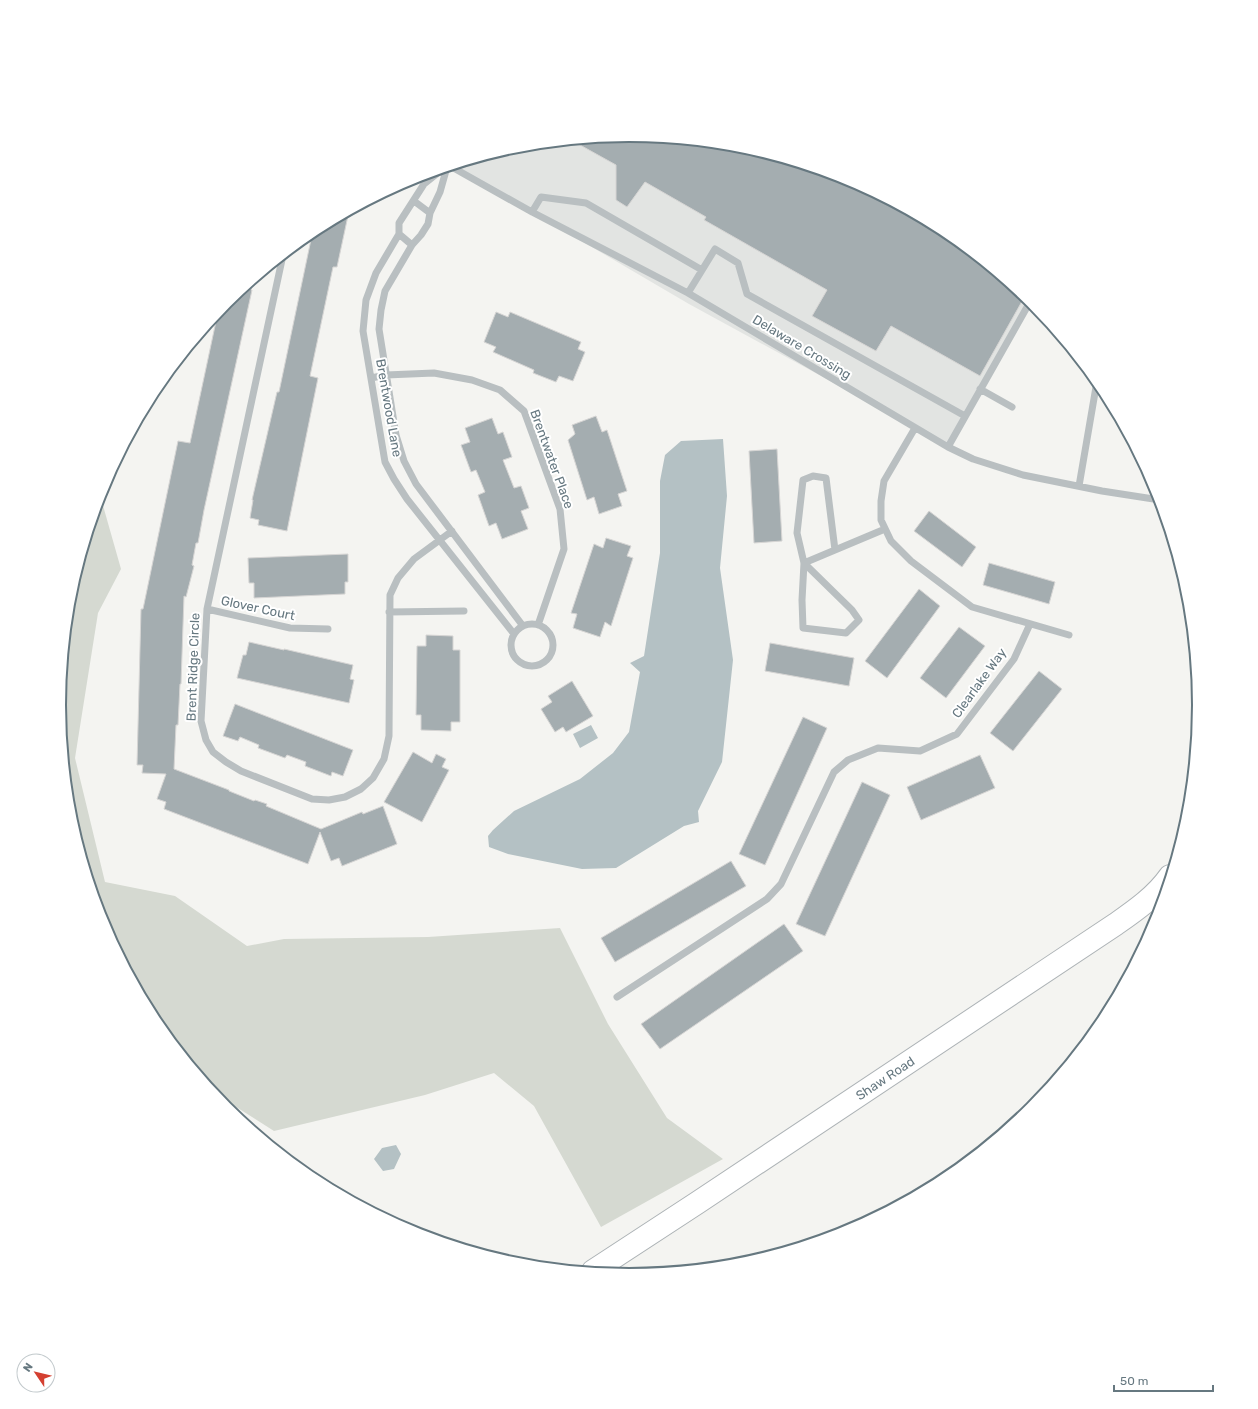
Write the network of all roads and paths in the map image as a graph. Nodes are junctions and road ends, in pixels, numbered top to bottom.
1 (455, 169) edge
2 (446, 172) edge
3 (433, 177) edge
4 (414, 201) junction
5 (532, 212) junction
6 (430, 213) junction
7 (398, 234) junction
8 (412, 245) junction
9 (281, 262) edge
10 (702, 270) junction
11 (688, 293) junction
12 (1029, 308) edge
13 (386, 375) junction
14 (371, 378) junction
15 (980, 389) junction
16 (1096, 390) edge
17 (1012, 407) dead end
18 (965, 416) junction
19 (915, 428) junction
20 (948, 447) junction
21 (1080, 486) junction
22 (1153, 499) edge
23 (885, 529) junction
24 (452, 532) junction
25 (439, 540) junction
26 (835, 550) junction
27 (804, 563) junction
28 (206, 609) junction
29 (464, 611) dead end
30 (389, 612) junction
31 (1030, 624) junction
32 (538, 625) junction
33 (523, 626) junction
34 (328, 629) dead end
35 (514, 634) junction
36 (1069, 635) dead end
37 (1161, 886) edge
38 (616, 997) dead end
39 (600, 1266) edge

1 - 5 street, Delaware Crossing
2 - 6 street, Brentwood Lane
3 - 4 street, Brentwood Lane
4 - 6 street
4 - 7 street, Brentwood Lane
5 - 10 street
5 - 11 street, Delaware Crossing
6 - 8 street, Brentwood Lane
7 - 8 street
7 - 14 street, Brentwood Lane
8 - 13 street, Brentwood Lane
9 - 28 street, Brent Ridge Circle
10 - 11 street
10 - 18 street
11 - 19 street, Delaware Crossing
12 - 15 street
13 - 14 street, Brentwater Place
13 - 24 street, Brentwood Lane
13 - 32 street, Brentwater Place
14 - 25 street, Brentwood Lane
15 - 17 street
15 - 18 street
16 - 21 street
18 - 20 street
19 - 20 street, Delaware Crossing
19 - 23 street
20 - 21 street, Delaware Crossing
21 - 22 street, Delaware Crossing
23 - 26 street
23 - 31 street
24 - 25 street, Brent Ridge Circle
24 - 33 street, Brentwood Lane
25 - 30 street, Brent Ridge Circle
25 - 35 street, Brentwood Lane
26 - 27 street
26 - 27 street
27 - 27 street
28 - 30 street, Brent Ridge Circle
28 - 34 street, Glover Court
29 - 30 street
31 - 36 street
31 - 38 street, Clearlake Way
32 - 33 street
32 - 35 street
33 - 35 street
37 - 39 main road, Shaw Road

